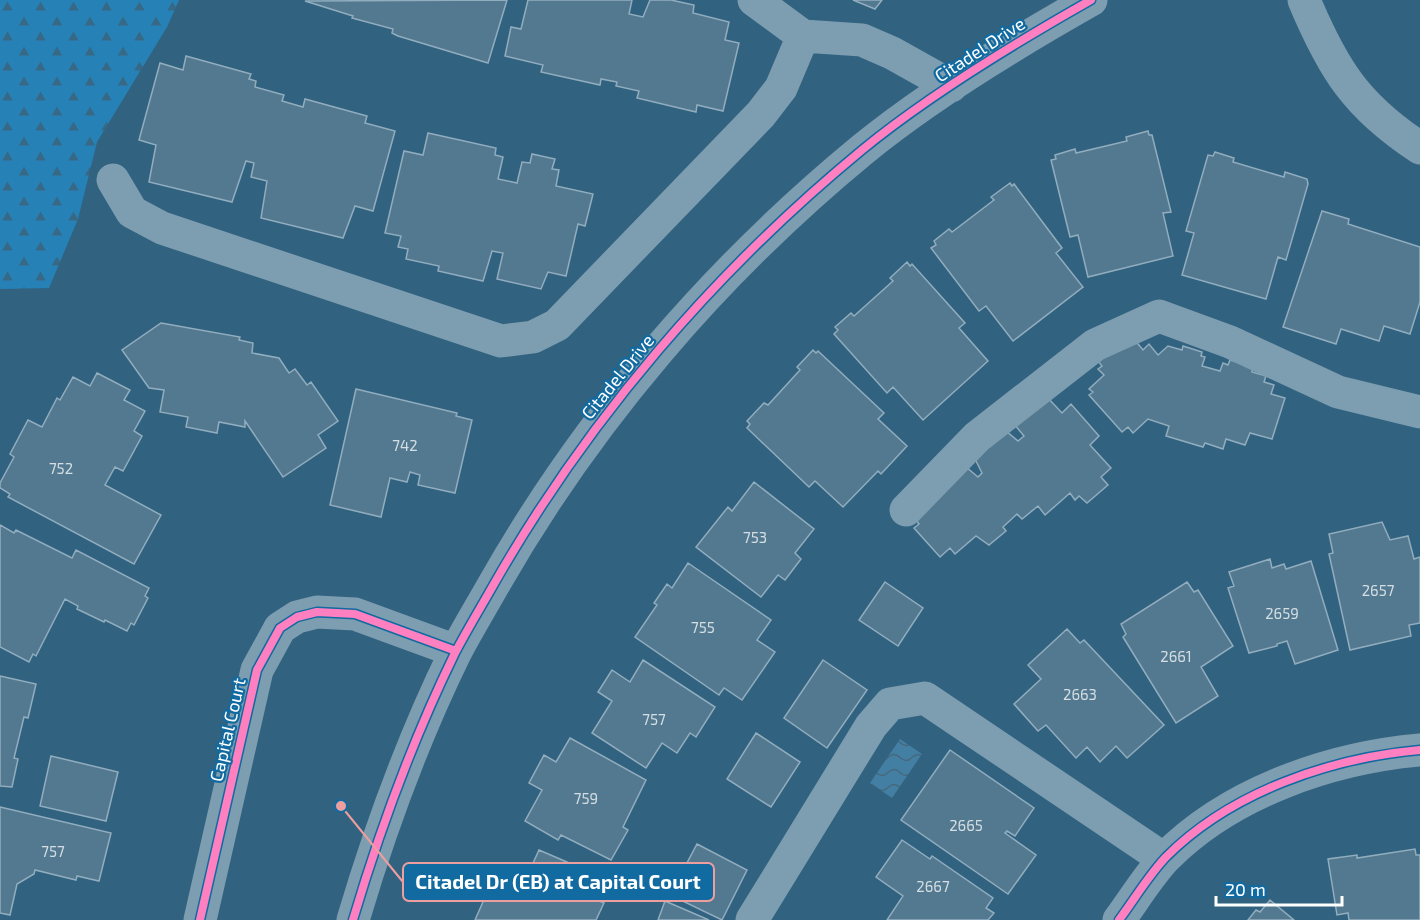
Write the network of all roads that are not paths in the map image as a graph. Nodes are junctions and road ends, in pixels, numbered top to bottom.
1 (754, 0) edge
2 (1090, 0) edge
3 (1304, 0) edge
4 (803, 36) junction
5 (951, 86) junction
6 (1420, 148) edge
7 (113, 180) dead end
8 (1420, 412) edge
9 (906, 510) dead end
10 (456, 651) junction
11 (1420, 750) edge
12 (1164, 859) junction
13 (200, 920) edge
14 (352, 920) edge
15 (752, 920) edge
16 (1119, 920) edge

1 - 4 street
2 - 5 street, Citadel Drive
3 - 6 street
4 - 5 street
4 - 7 street
5 - 10 street, Citadel Drive
8 - 9 street
10 - 13 street, Capital Court
10 - 14 street, Citadel Drive
11 - 12 street
12 - 15 street
12 - 16 street

